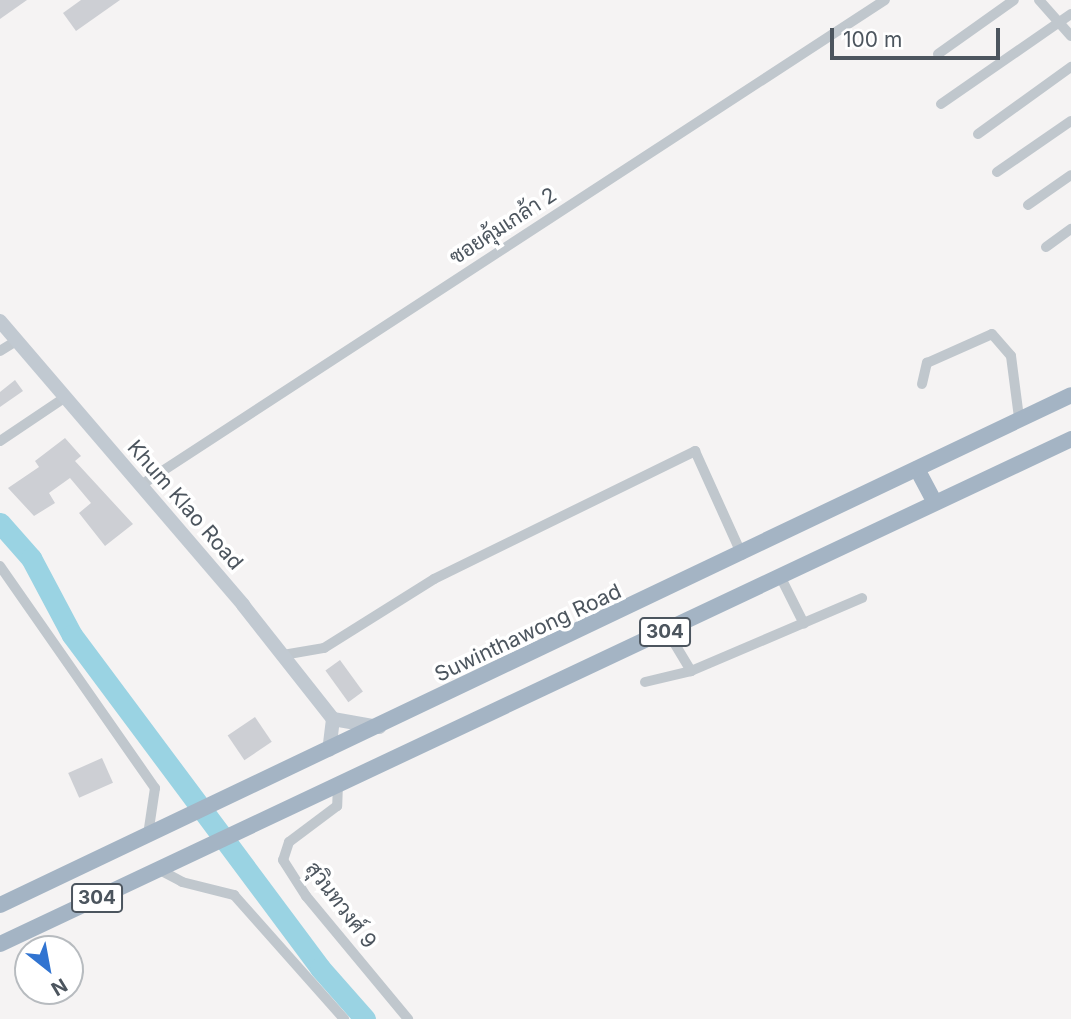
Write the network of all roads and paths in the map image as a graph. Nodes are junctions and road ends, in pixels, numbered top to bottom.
1 (885, 0) edge
2 (1014, 0) edge
3 (1039, 0) edge
4 (1071, 13) edge
5 (1058, 22) junction
6 (1071, 36) edge
7 (938, 54) dead end
8 (1071, 68) edge
9 (941, 104) dead end
10 (1071, 121) edge
11 (978, 134) dead end
12 (997, 172) dead end
13 (1071, 175) edge
14 (1028, 205) dead end
15 (1071, 229) edge
16 (1046, 247) dead end
17 (0, 321) edge
18 (16, 341) junction
19 (0, 351) edge
20 (922, 384) dead end
21 (1071, 395) edge
22 (64, 398) junction
23 (1019, 418) junction
24 (1071, 439) edge
25 (0, 441) edge
26 (917, 468) junction
27 (141, 485) junction
28 (936, 503) junction
29 (742, 555) junction
30 (0, 566) edge
31 (781, 578) junction
32 (862, 598) dead end
33 (804, 624) junction
34 (667, 631) junction
35 (283, 655) junction
36 (691, 671) junction
37 (645, 682) dead end
38 (333, 719) junction
39 (379, 727) junction
40 (329, 750) junction
41 (338, 783) junction
42 (148, 835) junction
43 (158, 869) junction
44 (0, 905) edge
45 (0, 944) edge
46 (344, 1019) edge
47 (408, 1019) edge

1 - 27 street, ซอยคุ้มเกล้า 2
2 - 7 street
3 - 5 street
4 - 5 street
5 - 6 street
5 - 9 street
8 - 11 street
10 - 12 street
13 - 14 street
15 - 16 street
17 - 18 main road, Khum Klao Road
18 - 19 street
18 - 22 main road, Khum Klao Road
20 - 23 street
21 - 23 highway, Suwinthawong Road / 304
22 - 25 street
22 - 27 main road, Khum Klao Road
23 - 26 highway, Suwinthawong Road / 304
24 - 28 highway, 304
26 - 28 highway
26 - 29 highway, Suwinthawong Road / 304
27 - 35 main road, Khum Klao Road
28 - 31 highway, 304
29 - 35 street
29 - 39 highway, Suwinthawong Road / 304
30 - 42 street
31 - 33 street
31 - 34 highway, 304
32 - 33 street
33 - 36 street
34 - 36 street
34 - 41 highway, 304
35 - 38 main road, Khum Klao Road
36 - 37 street
38 - 39 main road
38 - 40 main road
39 - 40 highway, Suwinthawong Road / 304
40 - 42 highway, Suwinthawong Road / 304
41 - 43 highway, 304
41 - 47 street, สุวินทวงศ์ 9
42 - 44 highway, Suwinthawong Road / 304
43 - 45 highway, 304
43 - 46 street

